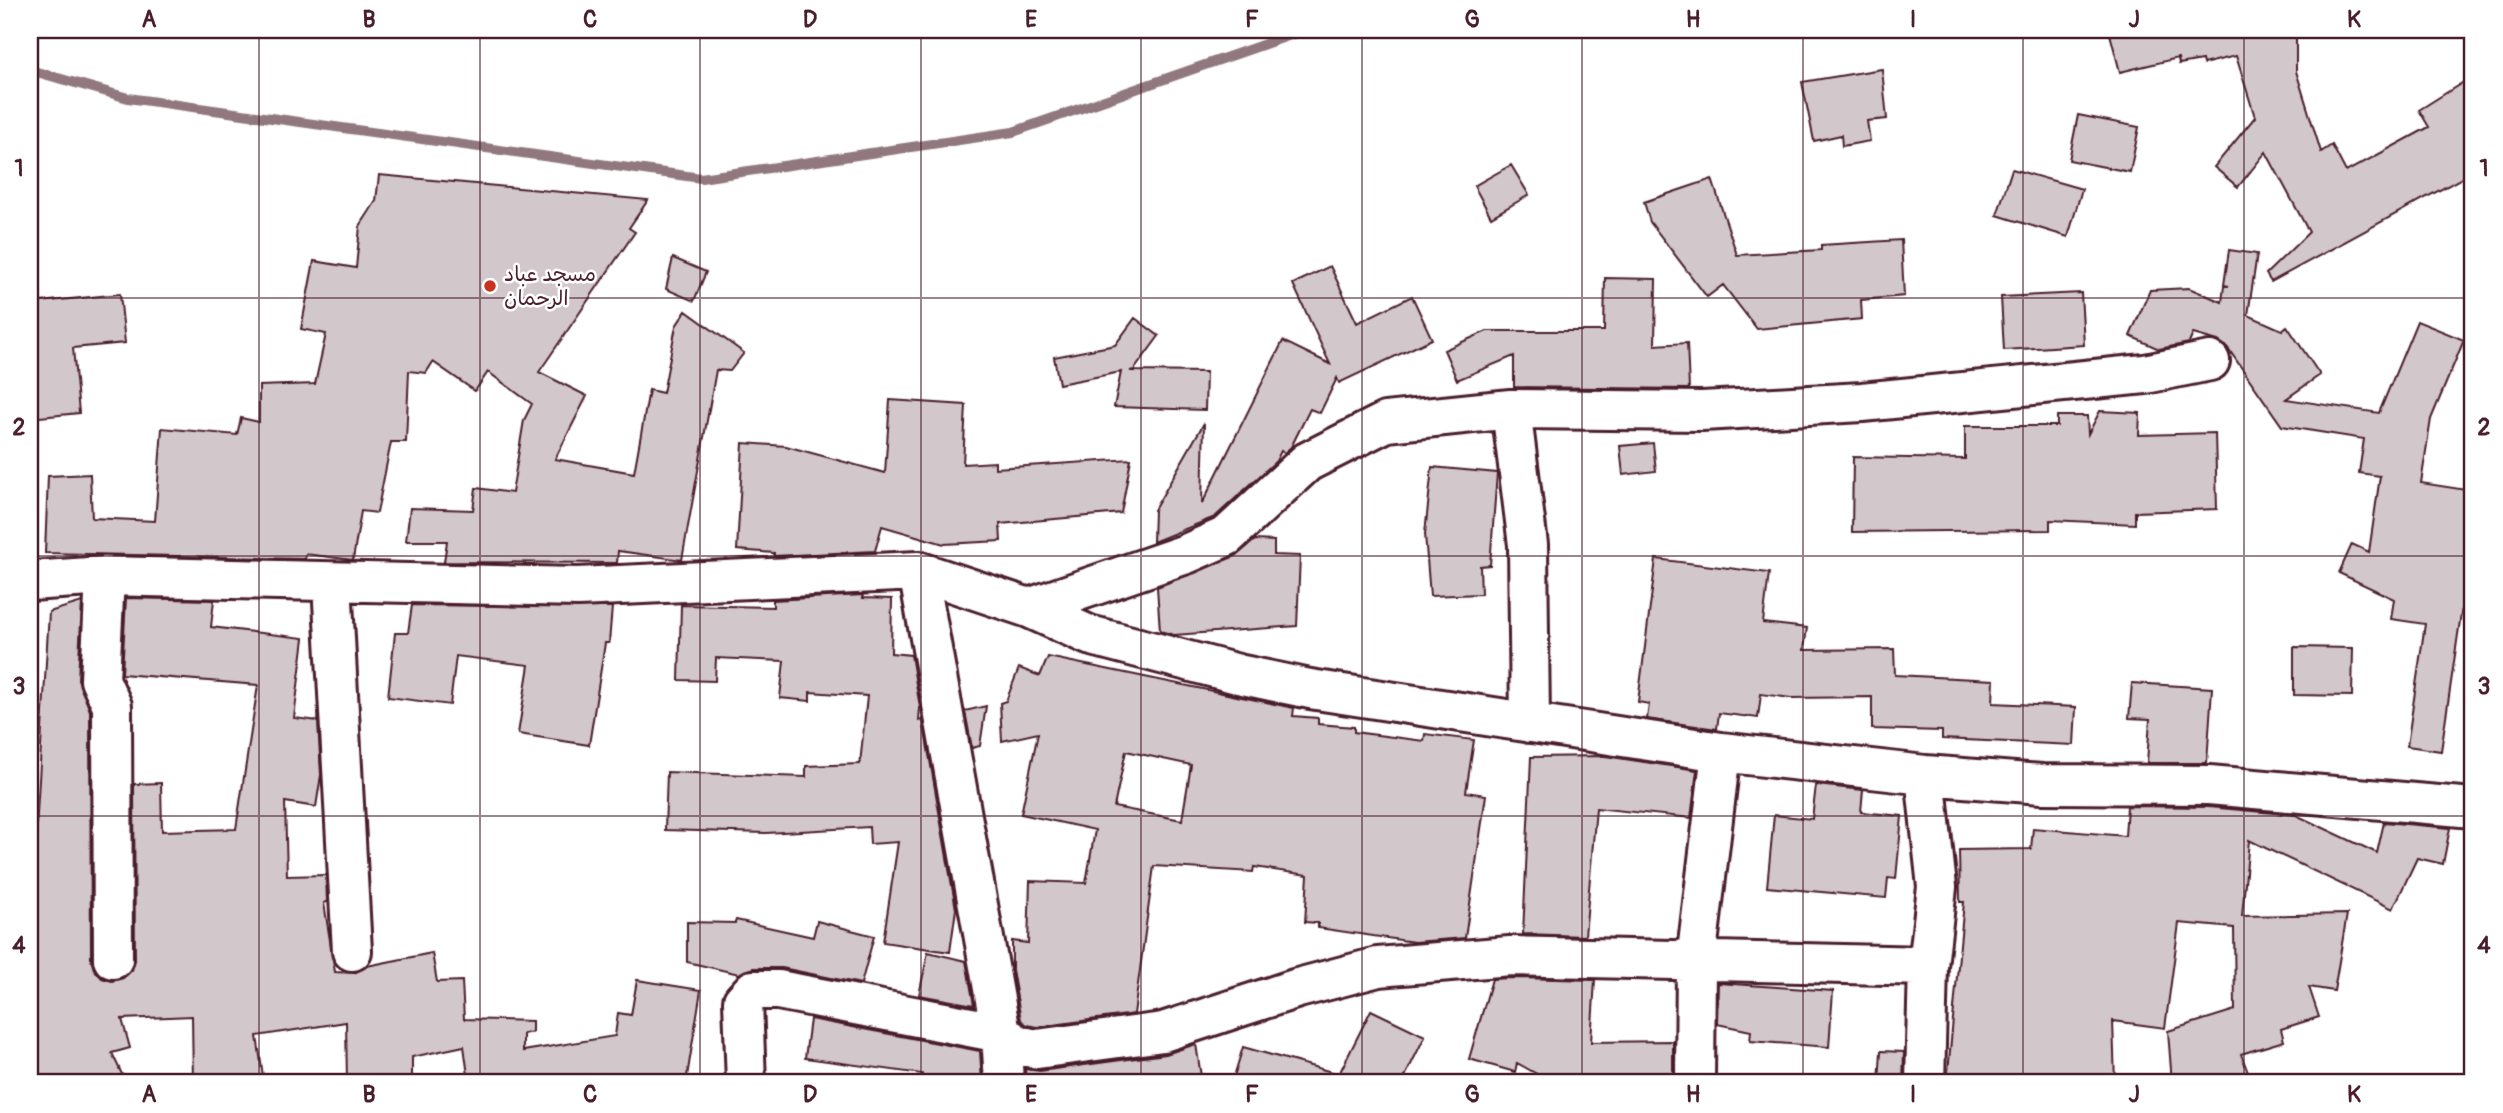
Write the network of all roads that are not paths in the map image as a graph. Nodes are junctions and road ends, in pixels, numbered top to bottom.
1 (2210, 361) dead end
2 (1511, 408) junction
3 (918, 571) junction
4 (105, 576) junction
5 (30, 581) edge
6 (332, 583) junction
7 (1029, 608) junction
8 (1530, 723) junction
9 (1721, 752) junction
10 (1925, 775) junction
11 (2473, 808) edge
12 (352, 951) dead end
13 (113, 959) dead end
14 (1696, 961) junction
15 (1928, 966) junction
16 (1001, 1033) junction
17 (746, 1083) edge
18 (1004, 1083) edge
19 (1695, 1083) edge
20 (1926, 1083) edge

1 - 2 street
2 - 7 street
2 - 8 street
3 - 6 street
3 - 7 street
3 - 16 street
4 - 5 street
4 - 6 street
4 - 13 street
6 - 12 street
7 - 8 street
8 - 9 street
9 - 10 street
9 - 14 street
10 - 11 street
10 - 15 street
14 - 15 street
14 - 16 street
14 - 19 street
15 - 20 street
16 - 17 street
16 - 18 street

